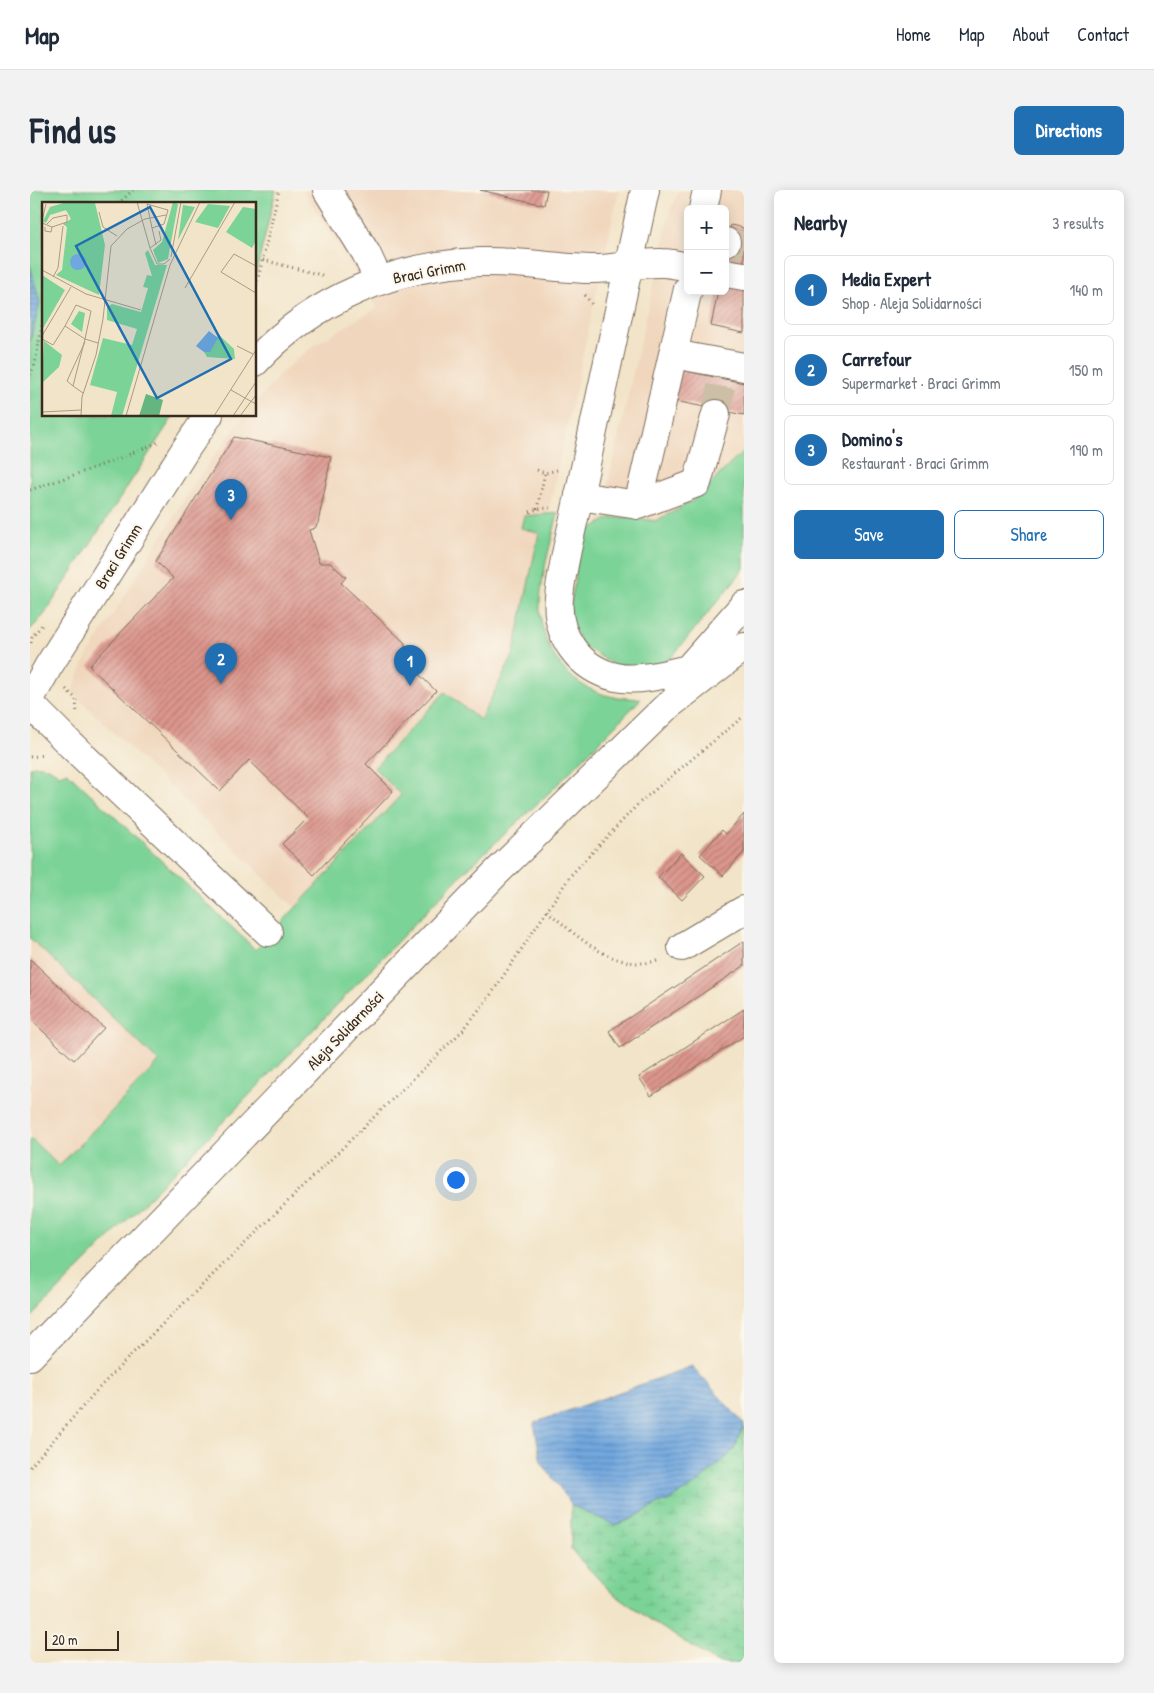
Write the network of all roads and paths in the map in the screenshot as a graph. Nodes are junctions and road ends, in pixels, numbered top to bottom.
1 (133, 190) edge
2 (279, 190) edge
3 (327, 190) edge
4 (645, 190) edge
5 (707, 190) edge
6 (120, 202) edge
7 (704, 205) edge
8 (263, 260) junction
9 (629, 265) junction
10 (684, 266) edge
11 (729, 274) edge
12 (331, 276) dead end
13 (744, 276) edge
14 (379, 281) junction
15 (256, 287) edge
16 (584, 294) dead end
17 (687, 295) edge
18 (594, 308) dead end
19 (42, 325) edge
20 (673, 354) junction
21 (256, 361) edge
22 (731, 369) edge
23 (30, 375) edge
24 (716, 414) tunnel mouth
25 (208, 416) edge
26 (161, 440) dead end
27 (562, 465) dead end
28 (537, 470) dead end
29 (545, 473) junction
30 (30, 490) edge
31 (567, 502) junction
32 (638, 505) junction
33 (538, 509) junction
34 (530, 512) dead end
35 (744, 605) edge
36 (744, 647) edge
37 (688, 669) junction
38 (66, 690) dead end
39 (30, 699) edge
40 (30, 704) edge
41 (664, 709) junction
42 (744, 716) edge
43 (77, 718) dead end
44 (46, 755) dead end
45 (30, 757) edge
46 (744, 910) edge
47 (547, 911) junction
48 (268, 932) dead end
49 (682, 947) joint
50 (30, 1356) edge
51 (30, 1466) edge

1 - 6 path
2 - 8 path
3 - 14 main road
4 - 9 main road
5 - 7 main road
8 - 12 path
8 - 15 path
9 - 10 main road, Braci Grimm
9 - 14 main road, Braci Grimm
9 - 31 main road
11 - 13 main road
14 - 21 main road, Braci Grimm
16 - 18 path
17 - 20 main road
19 - 23 path
20 - 22 main road
20 - 32 main road
24 - 32 main road
25 - 39 main road, Braci Grimm
26 - 30 path
27 - 29 path
28 - 29 path
29 - 33 path
31 - 32 main road
31 - 33 path
31 - 37 main road
33 - 34 path
35 - 37 main road, Aleja Solidarności
36 - 41 main road, Aleja Solidarności
37 - 41 main road, Aleja Solidarności
38 - 43 path
40 - 48 main road
41 - 50 main road, Aleja Solidarności
42 - 47 path
44 - 45 path
46 - 49 main road
47 - 49 path
47 - 51 path

